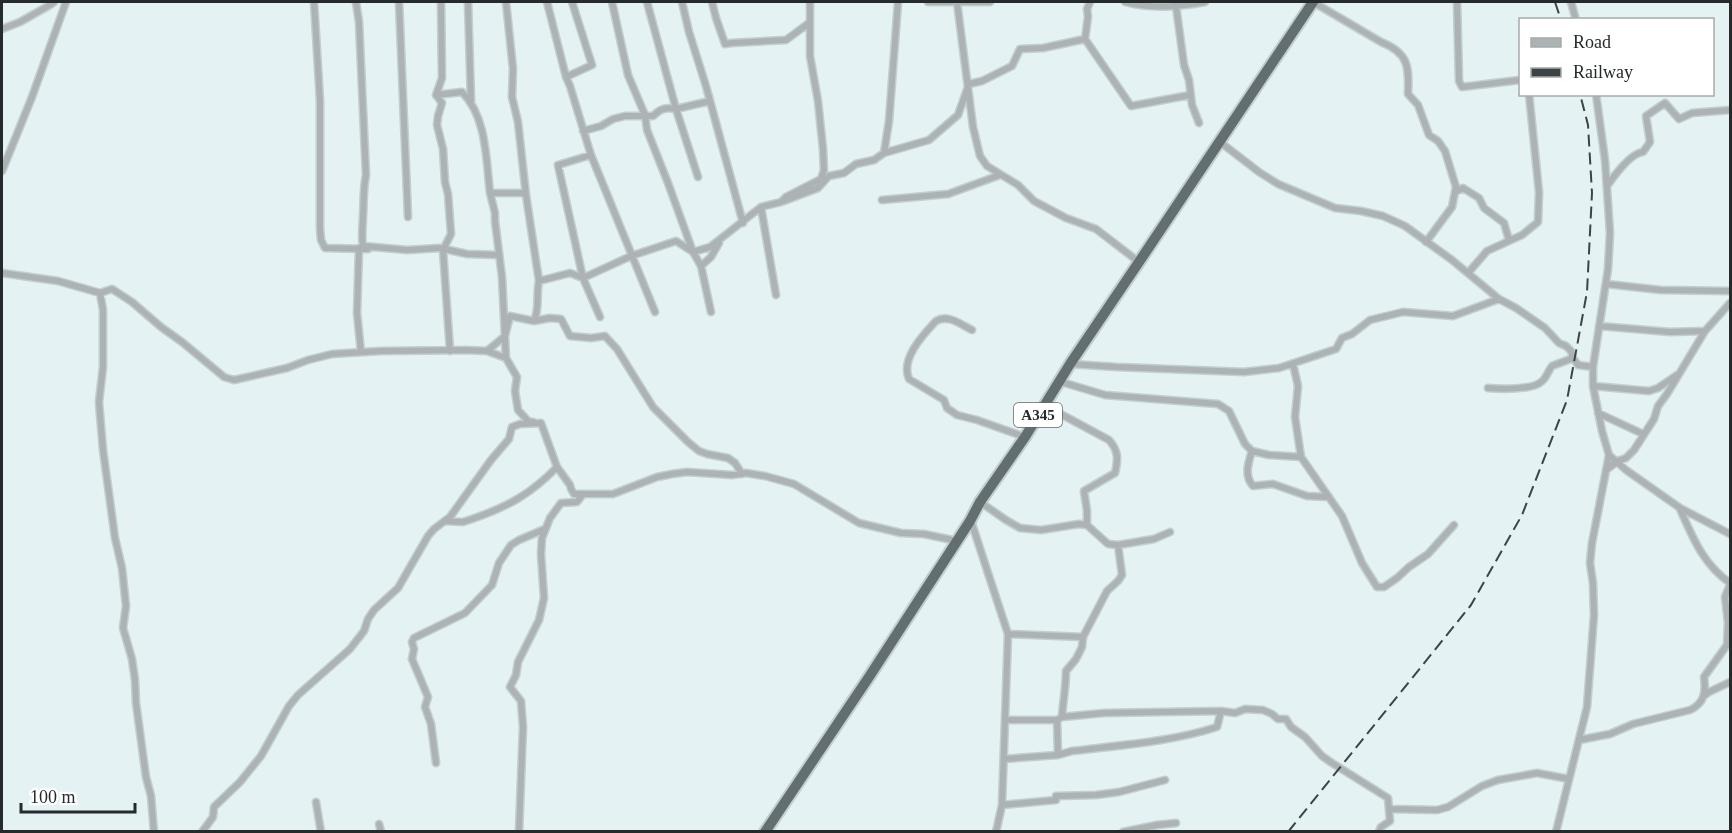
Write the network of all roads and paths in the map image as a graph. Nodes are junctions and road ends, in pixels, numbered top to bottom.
1 (54, 2) edge
2 (66, 2) edge
3 (314, 2) edge
4 (356, 2) edge
5 (399, 2) edge
6 (441, 2) edge
7 (468, 2) edge
8 (506, 2) edge
9 (547, 2) edge
10 (572, 2) edge
11 (612, 2) edge
12 (647, 2) edge
13 (681, 2) edge
14 (712, 2) edge
15 (810, 2) edge
16 (898, 2) edge
17 (928, 2) edge
18 (957, 2) edge
19 (990, 2) edge
20 (1090, 2) edge
21 (1125, 2) edge
22 (1205, 2) edge
23 (1313, 2) edge
24 (1457, 2) edge
25 (1571, 2) edge
26 (1176, 6) junction
27 (1575, 18) edge
28 (809, 23) junction
29 (2, 29) edge
30 (1084, 39) junction
31 (566, 77) junction
32 (1519, 80) edge
33 (969, 84) junction
34 (436, 95) junction
35 (1190, 95) junction
36 (1529, 96) edge
37 (1596, 96) edge
38 (471, 101) junction
39 (710, 101) junction
40 (818, 101) junction
41 (676, 109) junction
42 (1731, 110) edge
43 (645, 115) junction
44 (1199, 123) dead end
45 (582, 131) junction
46 (1220, 142) junction
47 (884, 153) junction
48 (591, 155) junction
49 (2, 171) edge
50 (1000, 175) junction
51 (829, 176) junction
52 (698, 177) dead end
53 (1607, 186) junction
54 (1455, 192) junction
55 (490, 193) junction
56 (526, 195) junction
57 (882, 200) dead end
58 (781, 202) junction
59 (761, 207) junction
60 (408, 217) dead end
61 (359, 223) dead end
62 (743, 223) junction
63 (725, 234) junction
64 (1509, 240) junction
65 (1426, 242) junction
66 (359, 249) junction
67 (402, 249) junction
68 (443, 250) junction
69 (693, 252) junction
70 (499, 255) junction
71 (631, 256) junction
72 (1139, 262) junction
73 (701, 266) junction
74 (2, 273) edge
75 (1468, 273) junction
76 (583, 278) junction
77 (539, 281) junction
78 (1606, 284) junction
79 (1731, 291) edge
80 (100, 293) junction
81 (776, 295) dead end
82 (1499, 300) junction
83 (1731, 303) edge
84 (655, 312) dead end
85 (711, 312) dead end
86 (600, 317) dead end
87 (534, 321) junction
88 (1599, 327) junction
89 (972, 330) dead end
90 (1705, 331) junction
91 (505, 336) junction
92 (450, 351) junction
93 (487, 351) junction
94 (361, 352) junction
95 (506, 358) junction
96 (1573, 358) junction
97 (1070, 364) junction
98 (1293, 364) junction
99 (1593, 368) junction
100 (1678, 375) junction
101 (1058, 381) junction
102 (1593, 386) junction
103 (1488, 388) dead end
104 (1044, 405) junction
105 (1598, 413) junction
106 (541, 423) junction
107 (1643, 434) junction
108 (1025, 437) junction
109 (1252, 451) junction
110 (1609, 455) junction
111 (1301, 457) junction
112 (1618, 461) junction
113 (557, 467) junction
114 (1605, 471) junction
115 (742, 474) junction
116 (583, 494) junction
117 (1329, 497) junction
118 (980, 502) junction
119 (1680, 508) junction
120 (446, 521) junction
121 (970, 521) junction
122 (1087, 525) junction
123 (1454, 525) dead end
124 (545, 529) junction
125 (1170, 532) dead end
126 (1731, 534) edge
127 (957, 541) junction
128 (1118, 545) junction
129 (1731, 584) edge
130 (1008, 634) junction
131 (1083, 637) junction
132 (1731, 682) edge
133 (1704, 696) junction
134 (1221, 711) junction
135 (1060, 719) junction
136 (1006, 720) junction
137 (1579, 740) junction
138 (1058, 755) junction
139 (1004, 759) junction
140 (436, 763) dead end
141 (1569, 779) junction
142 (1165, 780) dead end
143 (316, 802) dead end
144 (1002, 805) junction
145 (1390, 809) junction
146 (1176, 823) dead end
147 (154, 831) edge
148 (201, 831) edge
149 (321, 831) edge
150 (519, 831) edge
151 (765, 831) edge
152 (996, 831) edge
153 (1123, 831) edge
154 (1379, 831) edge
155 (1557, 831) edge

1 - 29 street
2 - 49 street
3 - 66 street
4 - 67 street
5 - 60 street
6 - 34 street
7 - 38 street
8 - 56 street
9 - 31 street
10 - 31 street
11 - 43 street
12 - 41 street
13 - 39 street
14 - 28 street
15 - 28 street
16 - 47 street
17 - 18 street
18 - 19 street
18 - 33 street
20 - 30 street
21 - 26 street
22 - 26 street
23 - 46 highway, A345
23 - 54 street
24 - 32 street
25 - 27 street
26 - 35 street
28 - 40 street
30 - 33 street
30 - 35 street
31 - 45 street
33 - 47 street
33 - 50 street
34 - 38 street
34 - 68 street
35 - 44 street
36 - 64 street
37 - 53 street
38 - 55 street
39 - 41 street
39 - 62 street
40 - 51 street
40 - 58 street
41 - 43 street
41 - 52 street
42 - 53 street
43 - 45 street
43 - 69 street
45 - 48 street
46 - 65 street
46 - 72 highway, A345
47 - 51 street
48 - 71 street
48 - 76 street
50 - 57 street
50 - 72 street
51 - 58 street
53 - 78 street
54 - 64 street
54 - 65 street
55 - 56 street
55 - 70 street
56 - 77 street
58 - 59 street
59 - 62 street
59 - 81 street
61 - 66 street
62 - 63 street
63 - 69 street
63 - 73 street
64 - 75 street
65 - 75 street
66 - 67 street
66 - 94 street
67 - 68 street
68 - 70 street
68 - 92 street
69 - 71 street
69 - 73 street
70 - 91 street
71 - 76 street
71 - 84 street
72 - 97 highway, A345
73 - 85 street
74 - 80 street
75 - 82 street
76 - 77 street
76 - 86 street
77 - 87 street
78 - 79 street
78 - 88 street
80 - 94 street
80 - 147 street
82 - 96 street
82 - 98 street
83 - 90 street
87 - 91 street
87 - 115 street
88 - 90 street
88 - 99 street
89 - 108 street
90 - 100 street
91 - 93 street
91 - 95 street
92 - 93 street
92 - 94 street
93 - 95 street
95 - 106 street
96 - 99 street
96 - 103 street
97 - 98 street
97 - 101 highway, A345
98 - 111 street
99 - 102 street
100 - 102 street
100 - 107 street
101 - 104 highway, A345
101 - 109 street
102 - 105 street
104 - 108 highway, A345
104 - 122 street
105 - 107 street
105 - 110 street
106 - 113 street
106 - 120 street
107 - 112 street
108 - 118 highway, A345
109 - 111 street
109 - 117 street
110 - 112 street
110 - 114 street
111 - 117 street
112 - 114 street
112 - 119 street
113 - 116 street
113 - 120 street
114 - 137 street
115 - 116 street
115 - 127 street
116 - 124 street
117 - 123 street
118 - 121 highway, A345
118 - 122 street
119 - 126 street
119 - 129 street
120 - 148 street
121 - 127 highway, A345
121 - 130 street
122 - 128 street
124 - 140 street
124 - 150 street
125 - 128 street
127 - 151 highway, A345
128 - 131 street
129 - 133 street
130 - 131 street
130 - 136 street
131 - 135 street
132 - 133 street
133 - 137 street
134 - 135 street
134 - 138 street
134 - 145 street
135 - 136 street
135 - 138 street
136 - 139 street
137 - 141 street
138 - 139 street
139 - 144 street
141 - 145 street
141 - 155 street
142 - 144 street
143 - 149 street
144 - 152 street
145 - 154 street
146 - 153 street

